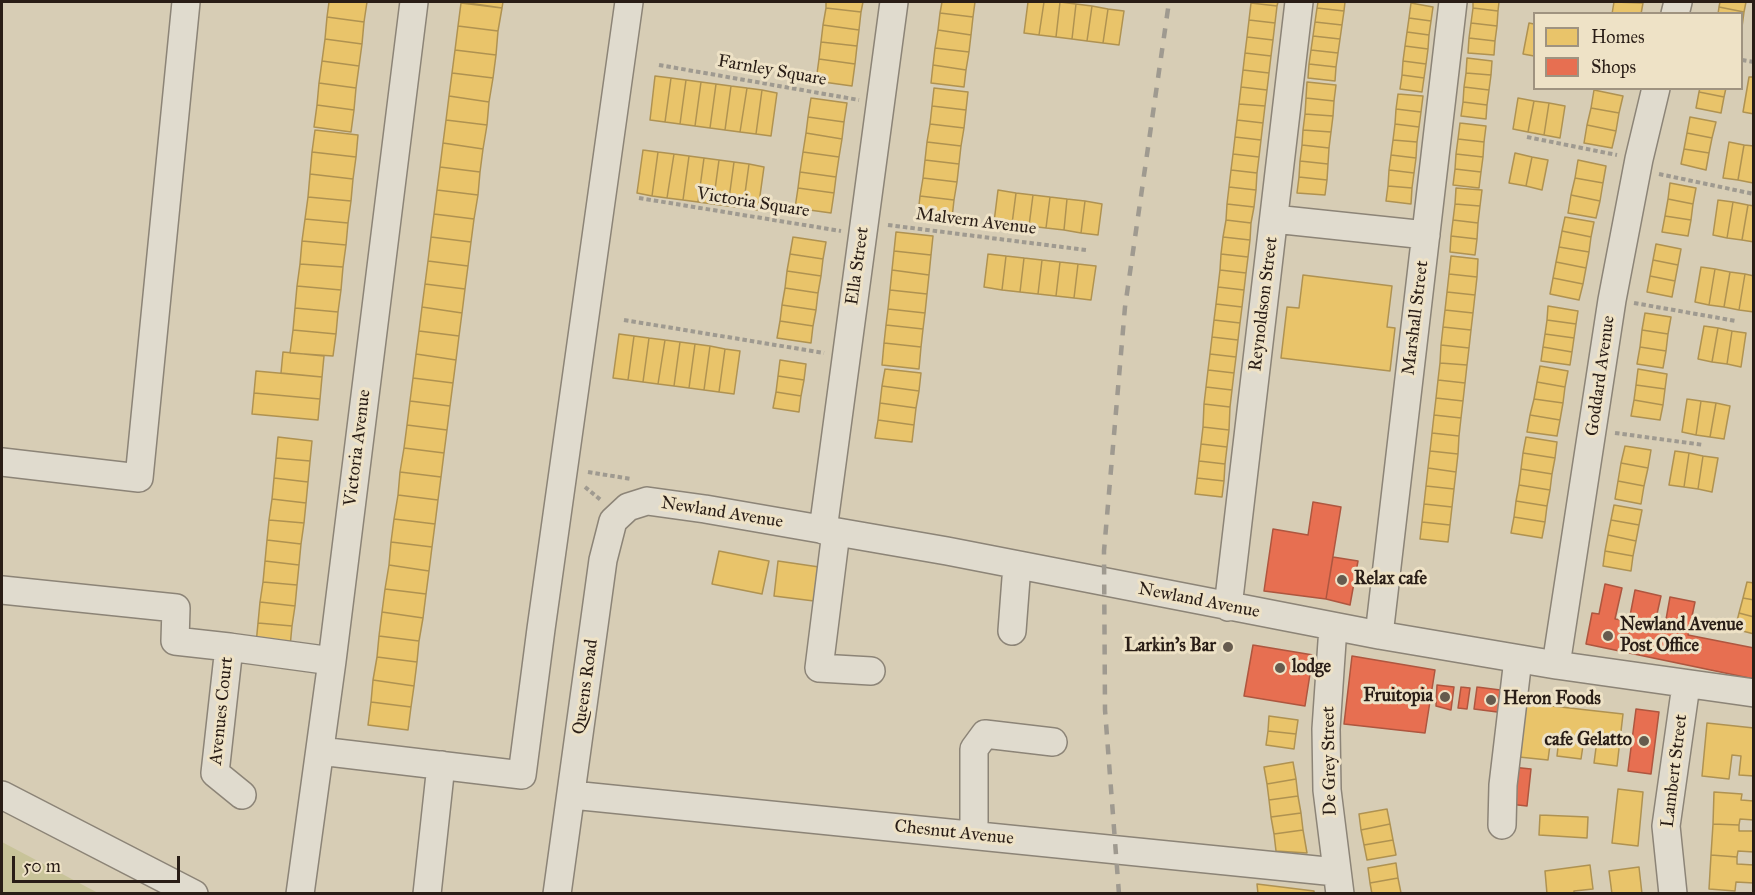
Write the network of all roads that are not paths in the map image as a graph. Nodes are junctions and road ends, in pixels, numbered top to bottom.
1 (186, 2) edge
2 (414, 2) edge
3 (629, 2) edge
4 (894, 2) edge
5 (1299, 2) edge
6 (1454, 2) edge
7 (1656, 90) edge
8 (1274, 219) junction
9 (1426, 235) junction
10 (2, 462) edge
11 (647, 501) joint
12 (830, 531) junction
13 (1017, 565) junction
14 (2, 590) edge
15 (1228, 607) junction
16 (1333, 627) junction
17 (1012, 631) dead end
18 (1379, 635) junction
19 (229, 647) junction
20 (1518, 659) junction
21 (332, 661) junction
22 (1556, 665) junction
23 (872, 672) dead end
24 (1686, 685) junction
25 (1754, 693) edge
26 (1053, 742) dead end
27 (320, 751) junction
28 (441, 765) junction
29 (2, 795) edge
30 (242, 795) dead end
31 (572, 795) junction
32 (1502, 825) dead end
33 (974, 834) junction
34 (1338, 883) edge
35 (194, 894) edge
36 (300, 894) edge
37 (427, 894) edge
38 (557, 894) edge
39 (1673, 894) edge

1 - 10 street
2 - 21 street, Victoria Avenue
3 - 28 street
4 - 12 street, Ella Street
5 - 8 street, Reynoldson Street
6 - 9 street, Marshall Street
7 - 22 street, Goddard Avenue
8 - 9 street
8 - 15 street, Reynoldson Street
9 - 18 street, Marshall Street
11 - 12 street, Newland Avenue
11 - 31 street, Queens Road
12 - 13 street, Newland Avenue
12 - 23 street, Ella Street
13 - 15 street, Newland Avenue
13 - 17 street
14 - 19 street
15 - 16 street, Newland Avenue
16 - 18 street, Newland Avenue
16 - 34 street, De Grey Street
18 - 20 street, Newland Avenue
19 - 21 street, Avenues Court
19 - 30 street, Avenues Court
20 - 22 street, Newland Avenue
20 - 32 street
21 - 27 street, Victoria Avenue
22 - 24 street, Newland Avenue
24 - 25 street, Newland Avenue
24 - 39 street, Lambert Street
26 - 33 street
27 - 28 street
27 - 36 street, Victoria Avenue
28 - 37 street
29 - 35 street
31 - 33 street, Chesnut Avenue
31 - 38 street, Queens Road
33 - 34 street, Chesnut Avenue

